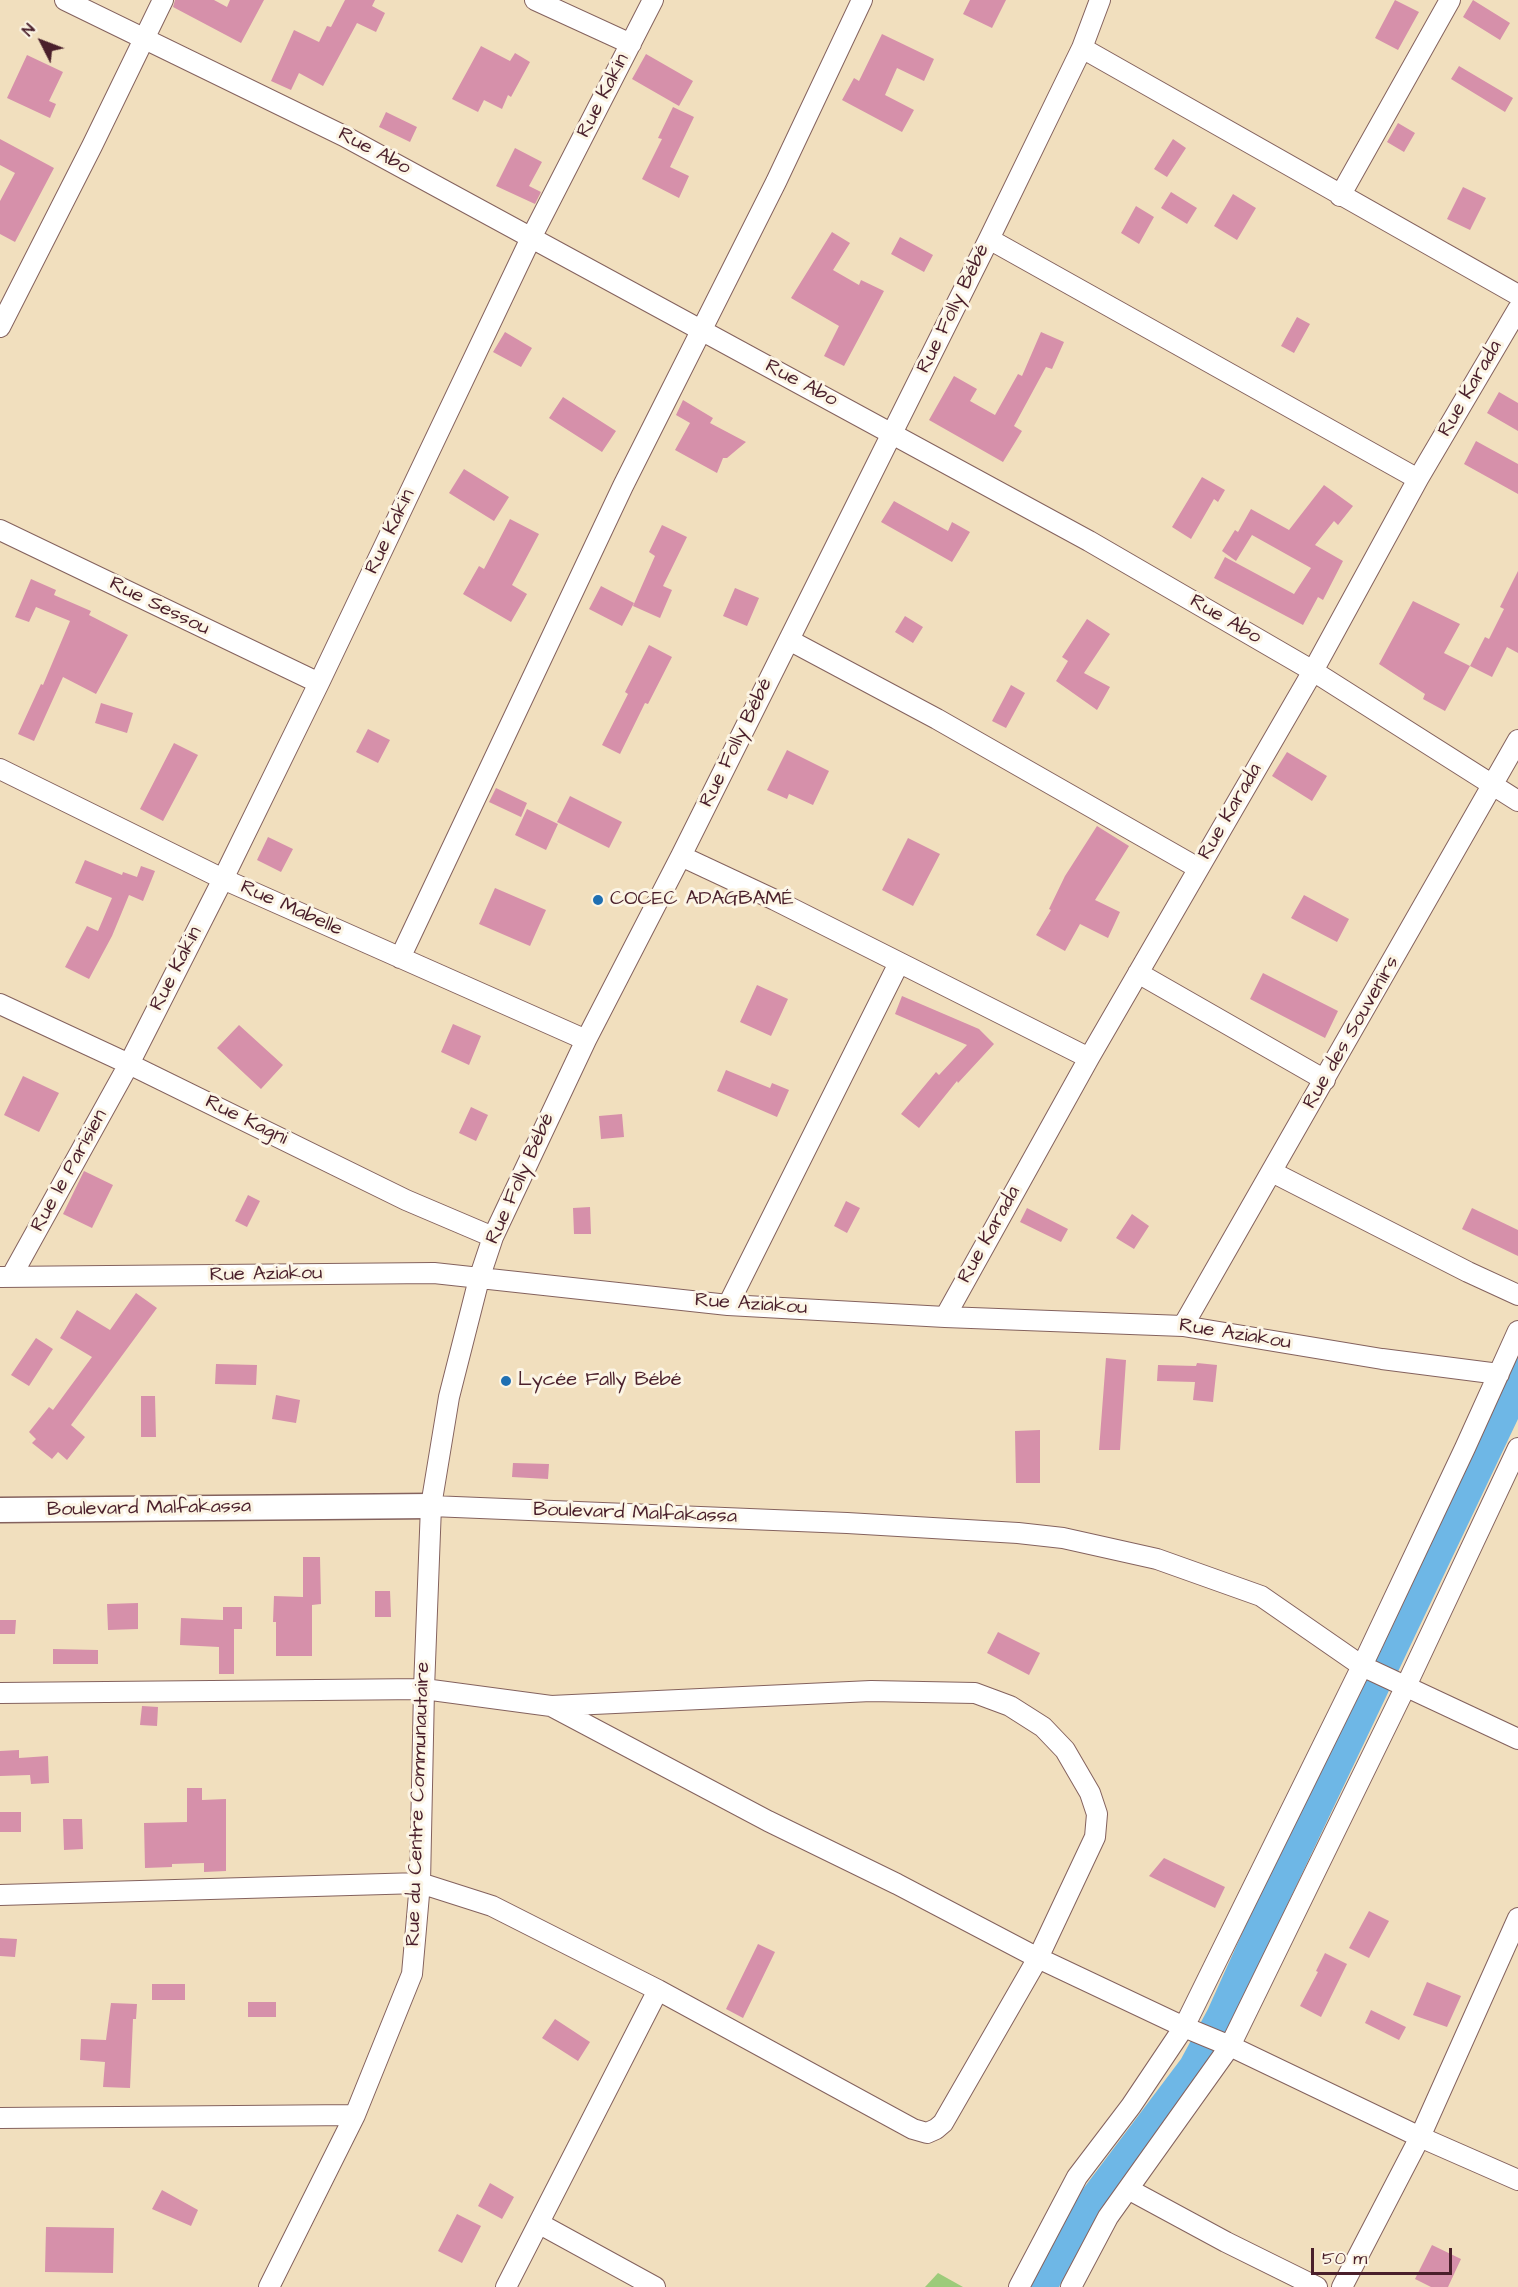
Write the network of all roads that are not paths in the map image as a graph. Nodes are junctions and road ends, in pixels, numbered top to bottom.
1 (65, 0) edge
2 (163, 0) edge
3 (535, 0) edge
4 (652, 0) edge
5 (862, 0) edge
6 (1100, 0) edge
7 (1443, 3) edge
8 (145, 38) junction
9 (631, 44) junction
10 (1082, 48) junction
11 (1340, 196) junction
12 (531, 238) junction
13 (989, 239) junction
14 (1518, 295) edge
15 (5, 304) edge
16 (1518, 309) edge
17 (0, 327) edge
18 (702, 331) junction
19 (892, 433) junction
20 (1418, 479) junction
21 (0, 530) edge
22 (789, 640) junction
23 (1313, 671) junction
24 (319, 683) junction
25 (1518, 740) edge
26 (0, 769) edge
27 (1491, 785) junction
28 (1518, 801) edge
29 (681, 856) junction
30 (1198, 868) junction
31 (223, 879) junction
32 (400, 958) junction
33 (899, 963) junction
34 (1138, 973) junction
35 (0, 1004) edge
36 (586, 1040) junction
37 (1089, 1058) junction
38 (129, 1064) junction
39 (1325, 1080) junction
40 (1272, 1172) junction
41 (493, 1237) junction
42 (5, 1277) edge
43 (479, 1279) junction
44 (1518, 1295) edge
45 (728, 1305) junction
46 (945, 1317) junction
47 (1183, 1326) junction
48 (1518, 1330) edge
49 (1499, 1374) junction
50 (1518, 1448) edge
51 (431, 1506) junction
52 (0, 1510) edge
53 (1362, 1666) junction
54 (1404, 1685) junction
55 (424, 1689) junction
56 (0, 1693) edge
57 (551, 1706) junction
58 (1518, 1739) edge
59 (420, 1883) junction
60 (0, 1895) edge
61 (1518, 1918) edge
62 (1038, 1958) junction
63 (658, 1990) junction
64 (1184, 2027) junction
65 (1230, 2046) junction
66 (355, 2115) junction
67 (0, 2118) edge
68 (1419, 2137) junction
69 (1518, 2180) edge
70 (1128, 2189) junction
71 (540, 2224) junction
72 (269, 2287) edge
73 (506, 2287) edge
74 (655, 2287) edge
75 (1019, 2287) edge
76 (1071, 2287) edge
77 (1317, 2287) edge
78 (1342, 2287) edge

1 - 8 street, Rue Abo
2 - 8 street
3 - 9 street
4 - 9 street, Rue Kakin
5 - 18 street
6 - 10 street, Rue Folly Bébé
7 - 11 street
8 - 12 street, Rue Abo
8 - 15 street
9 - 12 street, Rue Kakin
10 - 11 street
10 - 13 street, Rue Folly Bébé
11 - 14 street
12 - 18 street, Rue Abo
12 - 24 street, Rue Kakin
13 - 19 street, Rue Folly Bébé
13 - 20 street
15 - 17 street
16 - 20 street, Rue Karada
18 - 19 street, Rue Abo
18 - 32 street
19 - 22 street, Rue Folly Bébé
19 - 23 street, Rue Abo
20 - 23 street, Rue Karada
21 - 24 street, Rue Sessou
22 - 29 street, Rue Folly Bébé
22 - 30 street
23 - 27 street, Rue Abo
23 - 30 street, Rue Karada
24 - 31 street, Rue Kakin
25 - 27 street, Rue des Souvenirs
26 - 31 street, Rue Mabelle
27 - 28 street, Rue Abo
27 - 39 street, Rue des Souvenirs
29 - 33 street
29 - 36 street, Rue Folly Bébé
30 - 34 street, Rue Karada
31 - 32 street, Rue Mabelle
31 - 38 street, Rue Kakin
32 - 36 street, Rue Mabelle
33 - 37 street
33 - 45 street
34 - 37 street, Rue Karada
34 - 39 street
35 - 38 street, Rue Kagni
36 - 41 street, Rue Folly Bébé
37 - 46 street, Rue Karada
38 - 41 street, Rue Kagni
38 - 42 street, Rue le Parisien
39 - 40 street, Rue des Souvenirs
40 - 44 street
40 - 47 street, Rue des Souvenirs
41 - 43 street, Rue Folly Bébé
42 - 43 street, Rue Aziakou
43 - 45 street, Rue Aziakou
43 - 51 street, Rue Folly Bébé
45 - 46 street, Rue Aziakou
46 - 47 street, Rue Aziakou
47 - 49 street, Rue Aziakou
48 - 49 street
49 - 53 street
50 - 54 street
51 - 52 street, Boulevard Malfakassa
51 - 53 street, Boulevard Malfakassa
51 - 55 street, Rue du Centre Communautaire
53 - 54 street, Boulevard Malfakassa
53 - 64 street
54 - 58 street, Boulevard Malfakassa
54 - 65 street
55 - 56 street
55 - 57 street
55 - 59 street, Rue du Centre Communautaire
57 - 62 street
57 - 62 street
59 - 60 street
59 - 63 street
59 - 66 street, Rue du Centre Communautaire
61 - 68 street
62 - 63 street
62 - 64 street
63 - 71 street
64 - 65 street
64 - 75 street
65 - 68 street
65 - 70 street
66 - 67 street
66 - 72 street, Rue du Centre Communautaire
68 - 69 street
68 - 78 street
70 - 76 street
70 - 77 street
71 - 73 street
71 - 74 street

